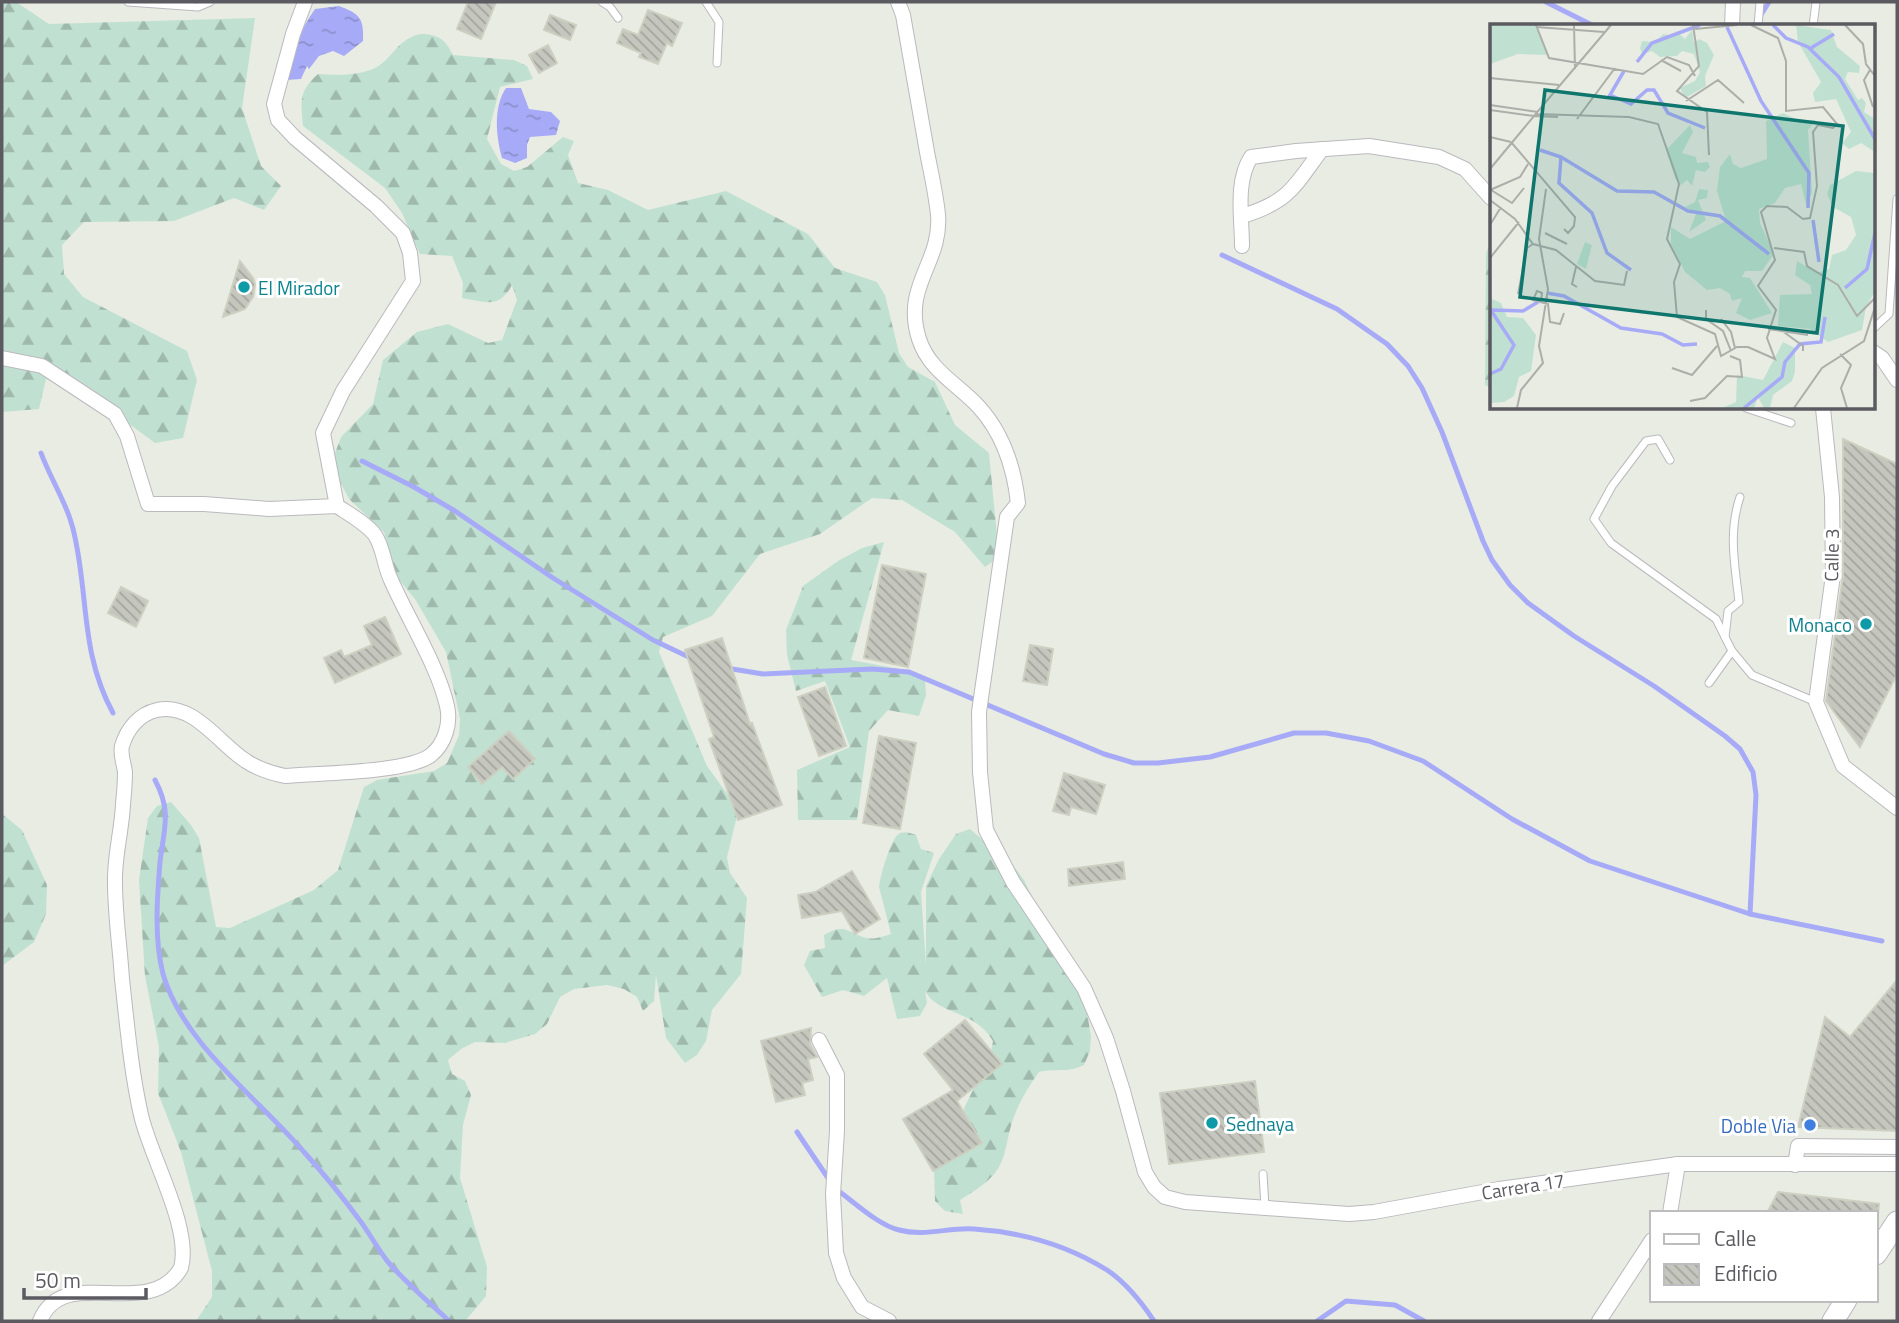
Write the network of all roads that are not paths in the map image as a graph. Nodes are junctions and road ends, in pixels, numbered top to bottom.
1 (128, 2) edge
2 (210, 2) edge
3 (305, 2) edge
4 (601, 2) edge
5 (706, 2) edge
6 (898, 2) edge
7 (1734, 2) edge
8 (1760, 2) edge
9 (1816, 2) edge
10 (618, 18) dead end
11 (1732, 24) edge
12 (1758, 24) edge
13 (1813, 24) edge
14 (717, 63) dead end
15 (1322, 149) junction
16 (1490, 197) edge
17 (1897, 199) edge
18 (1242, 216) junction
19 (1242, 246) dead end
20 (1889, 314) junction
21 (1897, 317) edge
22 (1874, 328) edge
23 (1874, 353) edge
24 (2, 358) edge
25 (1897, 380) edge
26 (1752, 410) edge
27 (1823, 410) edge
28 (1791, 423) dead end
29 (1671, 460) dead end
30 (1740, 497) dead end
31 (337, 506) junction
32 (1725, 638) junction
33 (1732, 651) junction
34 (1709, 683) dead end
35 (1815, 702) junction
36 (1897, 808) edge
37 (819, 1040) dead end
38 (1897, 1147) edge
39 (1678, 1164) junction
40 (1897, 1164) edge
41 (1795, 1165) junction
42 (1263, 1174) dead end
43 (1265, 1207) junction
44 (1670, 1211) edge
45 (1897, 1222) edge
46 (1650, 1243) edge
47 (1878, 1251) edge
48 (168, 1299) dead end
49 (1845, 1302) edge
50 (88, 1308) dead end
51 (40, 1321) edge
52 (889, 1321) edge
53 (1599, 1321) edge
54 (1833, 1321) edge

1 - 2 lane
3 - 31 street
4 - 10 lane
5 - 14 lane
6 - 43 street, Carrera 17
7 - 11 street
8 - 12 lane
9 - 13 lane
15 - 16 street
15 - 18 street
15 - 18 street
17 - 20 lane
18 - 19 street
20 - 21 lane
20 - 22 lane
23 - 25 street
24 - 31 street
26 - 28 lane
27 - 35 street, Calle 3
29 - 32 lane
30 - 32 lane
31 - 48 street
32 - 33 lane
33 - 34 lane
33 - 35 lane
35 - 36 street
37 - 52 street
38 - 41 street
39 - 41 street, Carrera 17
39 - 43 street, Carrera 17
39 - 44 street
40 - 41 street, Carrera 17
42 - 43 lane
45 - 47 main road
46 - 53 street
49 - 54 main road
50 - 51 street

